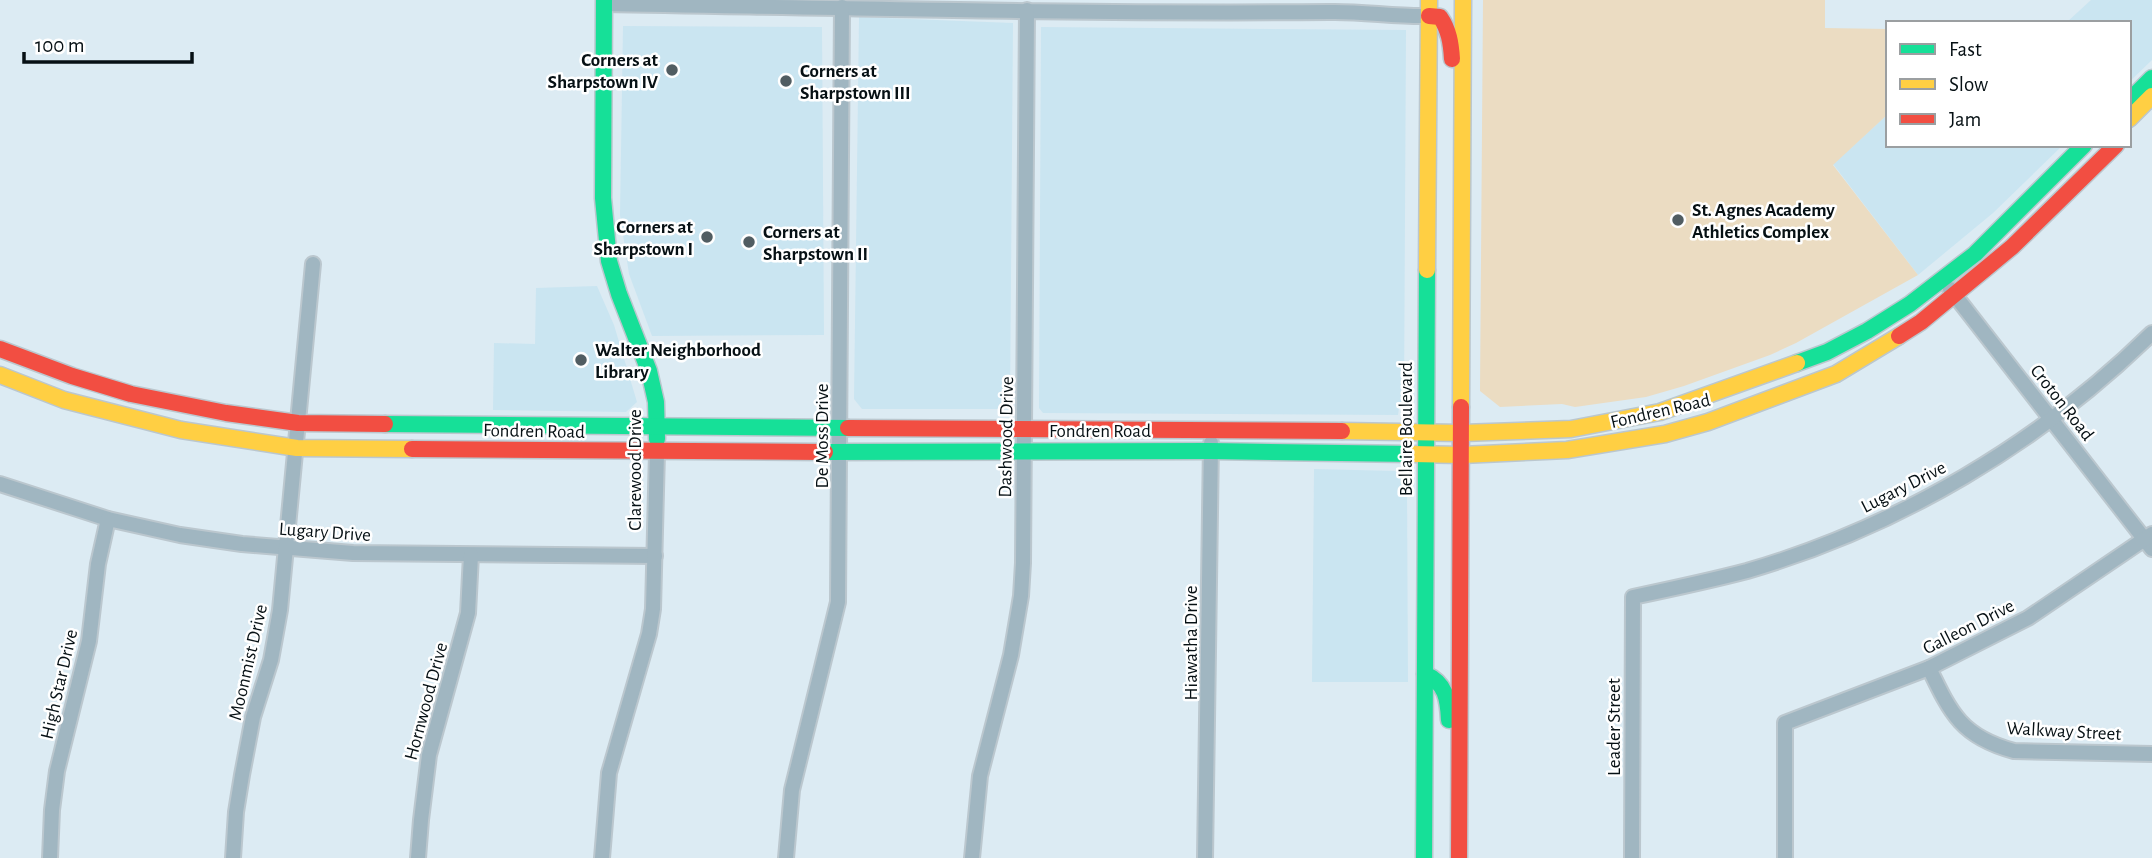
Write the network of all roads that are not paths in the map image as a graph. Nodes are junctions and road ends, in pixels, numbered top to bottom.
1 (1463, 0) edge
2 (604, 2) edge
3 (842, 8) junction
4 (1429, 8) edge
5 (1027, 10) junction
6 (2152, 78) edge
7 (2152, 96) edge
8 (2131, 99) edge
9 (2152, 111) edge
10 (2131, 117) edge
11 (1463, 130) junction
12 (2131, 130) edge
13 (2082, 147) edge
14 (2114, 147) edge
15 (313, 264) dead end
16 (1942, 280) junction
17 (1954, 295) junction
18 (2152, 333) edge
19 (0, 349) edge
20 (0, 375) edge
21 (1660, 412) junction
22 (2052, 419) junction
23 (299, 423) junction
24 (658, 428) junction
25 (840, 428) junction
26 (1025, 429) junction
27 (1213, 429) junction
28 (1426, 433) junction
29 (1462, 433) junction
30 (1665, 434) junction
31 (297, 448) junction
32 (840, 450) junction
33 (1025, 451) junction
34 (1210, 451) junction
35 (657, 452) junction
36 (1426, 453) junction
37 (1462, 455) junction
38 (0, 484) edge
39 (108, 519) junction
40 (2149, 541) edge
41 (287, 548) junction
42 (471, 555) junction
43 (654, 556) junction
44 (1633, 597) joint
45 (1929, 668) junction
46 (1425, 674) junction
47 (2152, 754) edge
48 (1460, 780) junction
49 (50, 858) edge
50 (233, 858) edge
51 (418, 858) edge
52 (602, 858) edge
53 (786, 858) edge
54 (971, 858) edge
55 (1205, 858) edge
56 (1424, 858) edge
57 (1459, 858) edge
58 (1632, 858) edge
59 (1785, 858) edge

1 - 11 main road
2 - 3 street
2 - 24 main road, Clarewood Drive
3 - 5 street
3 - 25 street, De Moss Drive
4 - 5 street
4 - 11 main road
4 - 28 main road, Bellaire Boulevard
5 - 26 street, Dashwood Drive
6 - 8 main road
7 - 10 main road
9 - 12 main road
11 - 29 main road
13 - 16 main road, Fondren Road
14 - 17 main road, Fondren Road
15 - 23 street, Moonmist Drive
16 - 17 street, Croton Road
16 - 21 main road, Fondren Road
17 - 22 street, Croton Road
17 - 30 main road, Fondren Road
18 - 22 street, Lugary Drive
19 - 23 main road, Fondren Road
20 - 31 main road, Fondren Road
21 - 29 main road, Fondren Road
21 - 30 main road
22 - 40 street, Croton Road
22 - 44 street, Lugary Drive
23 - 24 main road, Fondren Road
23 - 31 street, Moonmist Drive
24 - 25 main road, Fondren Road
24 - 35 main road, Clarewood Drive
25 - 26 main road, Fondren Road
25 - 32 street, De Moss Drive
26 - 27 main road, Fondren Road
26 - 33 street, Dashwood Drive
27 - 28 main road, Fondren Road
27 - 34 street, Hiawatha Drive
28 - 29 main road, Fondren Road
28 - 36 main road, Bellaire Boulevard
29 - 37 main road
30 - 37 main road, Fondren Road
31 - 35 main road, Fondren Road
31 - 41 street, Moonmist Drive
32 - 33 main road, Fondren Road
32 - 35 main road, Fondren Road
32 - 53 street, De Moss Drive
33 - 34 main road, Fondren Road
33 - 54 street, Dashwood Drive
34 - 36 main road, Fondren Road
34 - 55 street, Hiawatha Drive
35 - 43 street, Clarewood Drive
36 - 37 main road, Fondren Road
36 - 46 main road, Bellaire Boulevard
37 - 48 main road
38 - 39 street, Lugary Drive
39 - 41 street, Lugary Drive
39 - 49 street, High Star Drive
40 - 45 street, Galleon Drive
41 - 42 street, Lugary Drive
41 - 50 street, Moonmist Drive
42 - 43 street, Lugary Drive
42 - 51 street, Hornwood Drive
43 - 52 street, Clarewood Drive
44 - 58 street, Leader Street
45 - 47 street, Walkway Street
45 - 59 street, Galleon Drive
46 - 48 main road
46 - 56 main road, Bellaire Boulevard
48 - 57 main road

